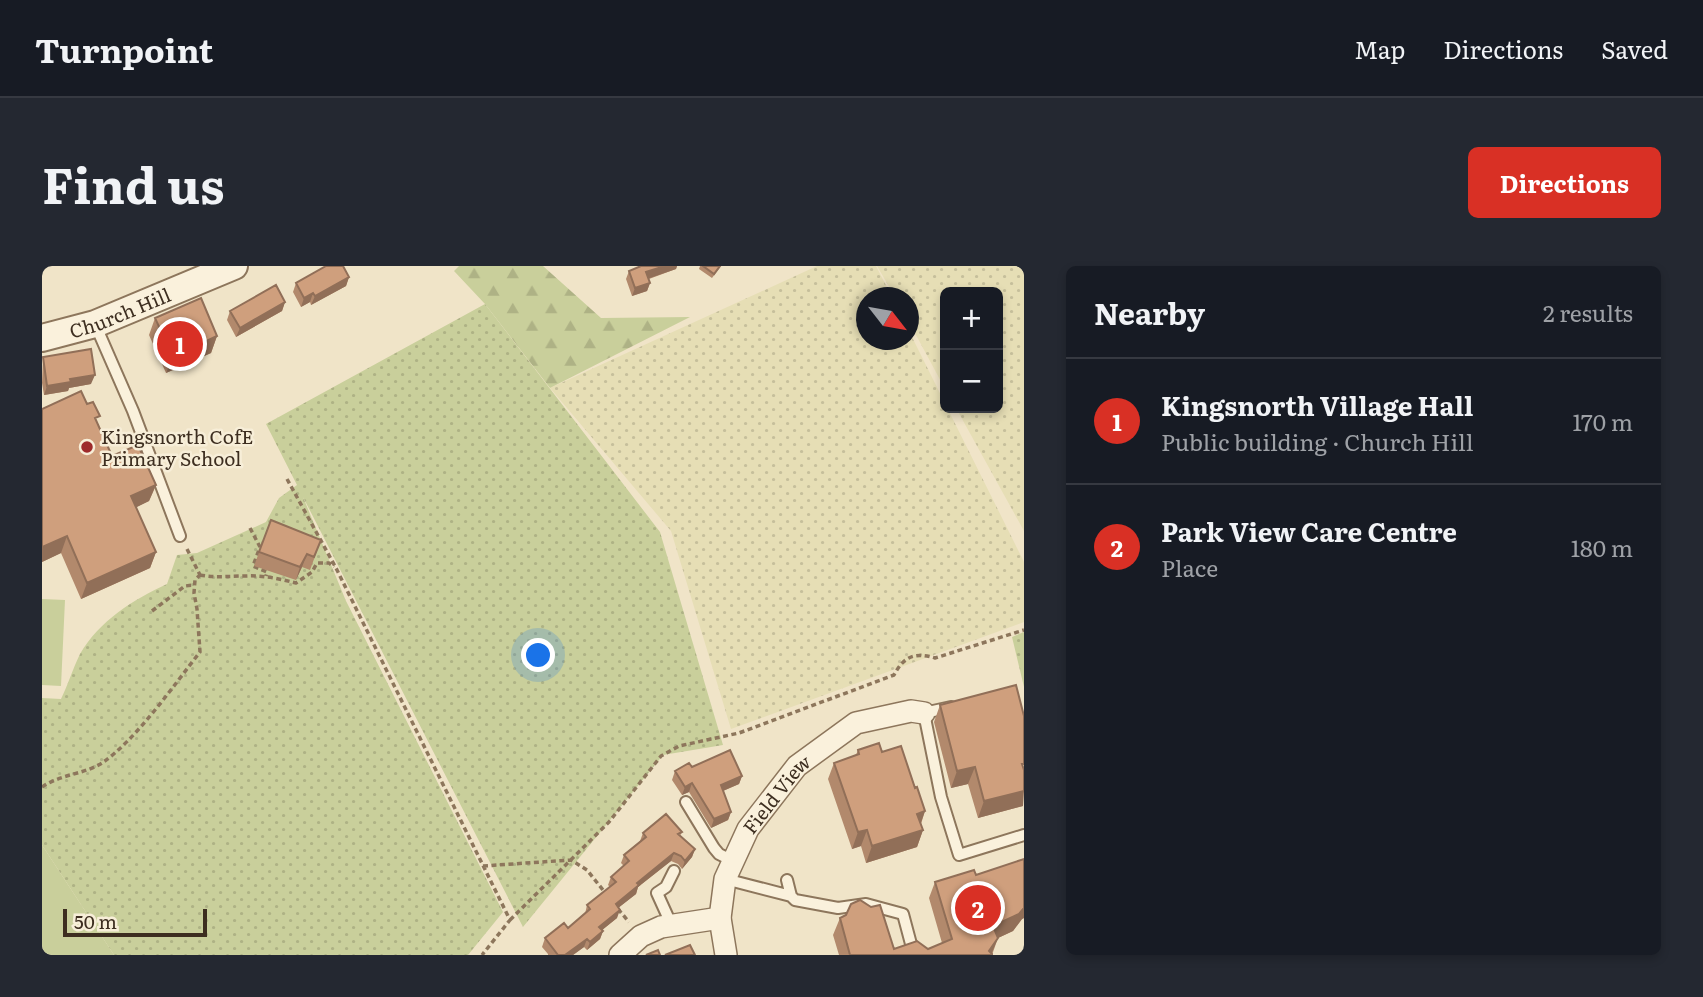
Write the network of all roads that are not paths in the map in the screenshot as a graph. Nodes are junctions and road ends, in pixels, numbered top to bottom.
1 (234, 266) edge
2 (95, 324) junction
3 (42, 338) edge
4 (180, 536) road end
5 (960, 705) edge
6 (924, 713) junction
7 (686, 802) dead end
8 (1024, 835) edge
9 (729, 870) junction
10 (674, 871) dead end
11 (787, 880) dead end
12 (791, 896) junction
13 (720, 918) junction
14 (672, 926) junction
15 (911, 944) edge
16 (620, 955) edge
17 (726, 955) edge

1 - 2 street, Church Hill
2 - 3 street, Church Hill
2 - 4 lane
5 - 6 lane
6 - 8 lane
6 - 9 street, Field View
7 - 9 lane
9 - 12 lane
9 - 13 street, Field View
10 - 14 lane
11 - 12 lane
12 - 15 lane
13 - 14 street
13 - 17 street, Field View
14 - 16 street

